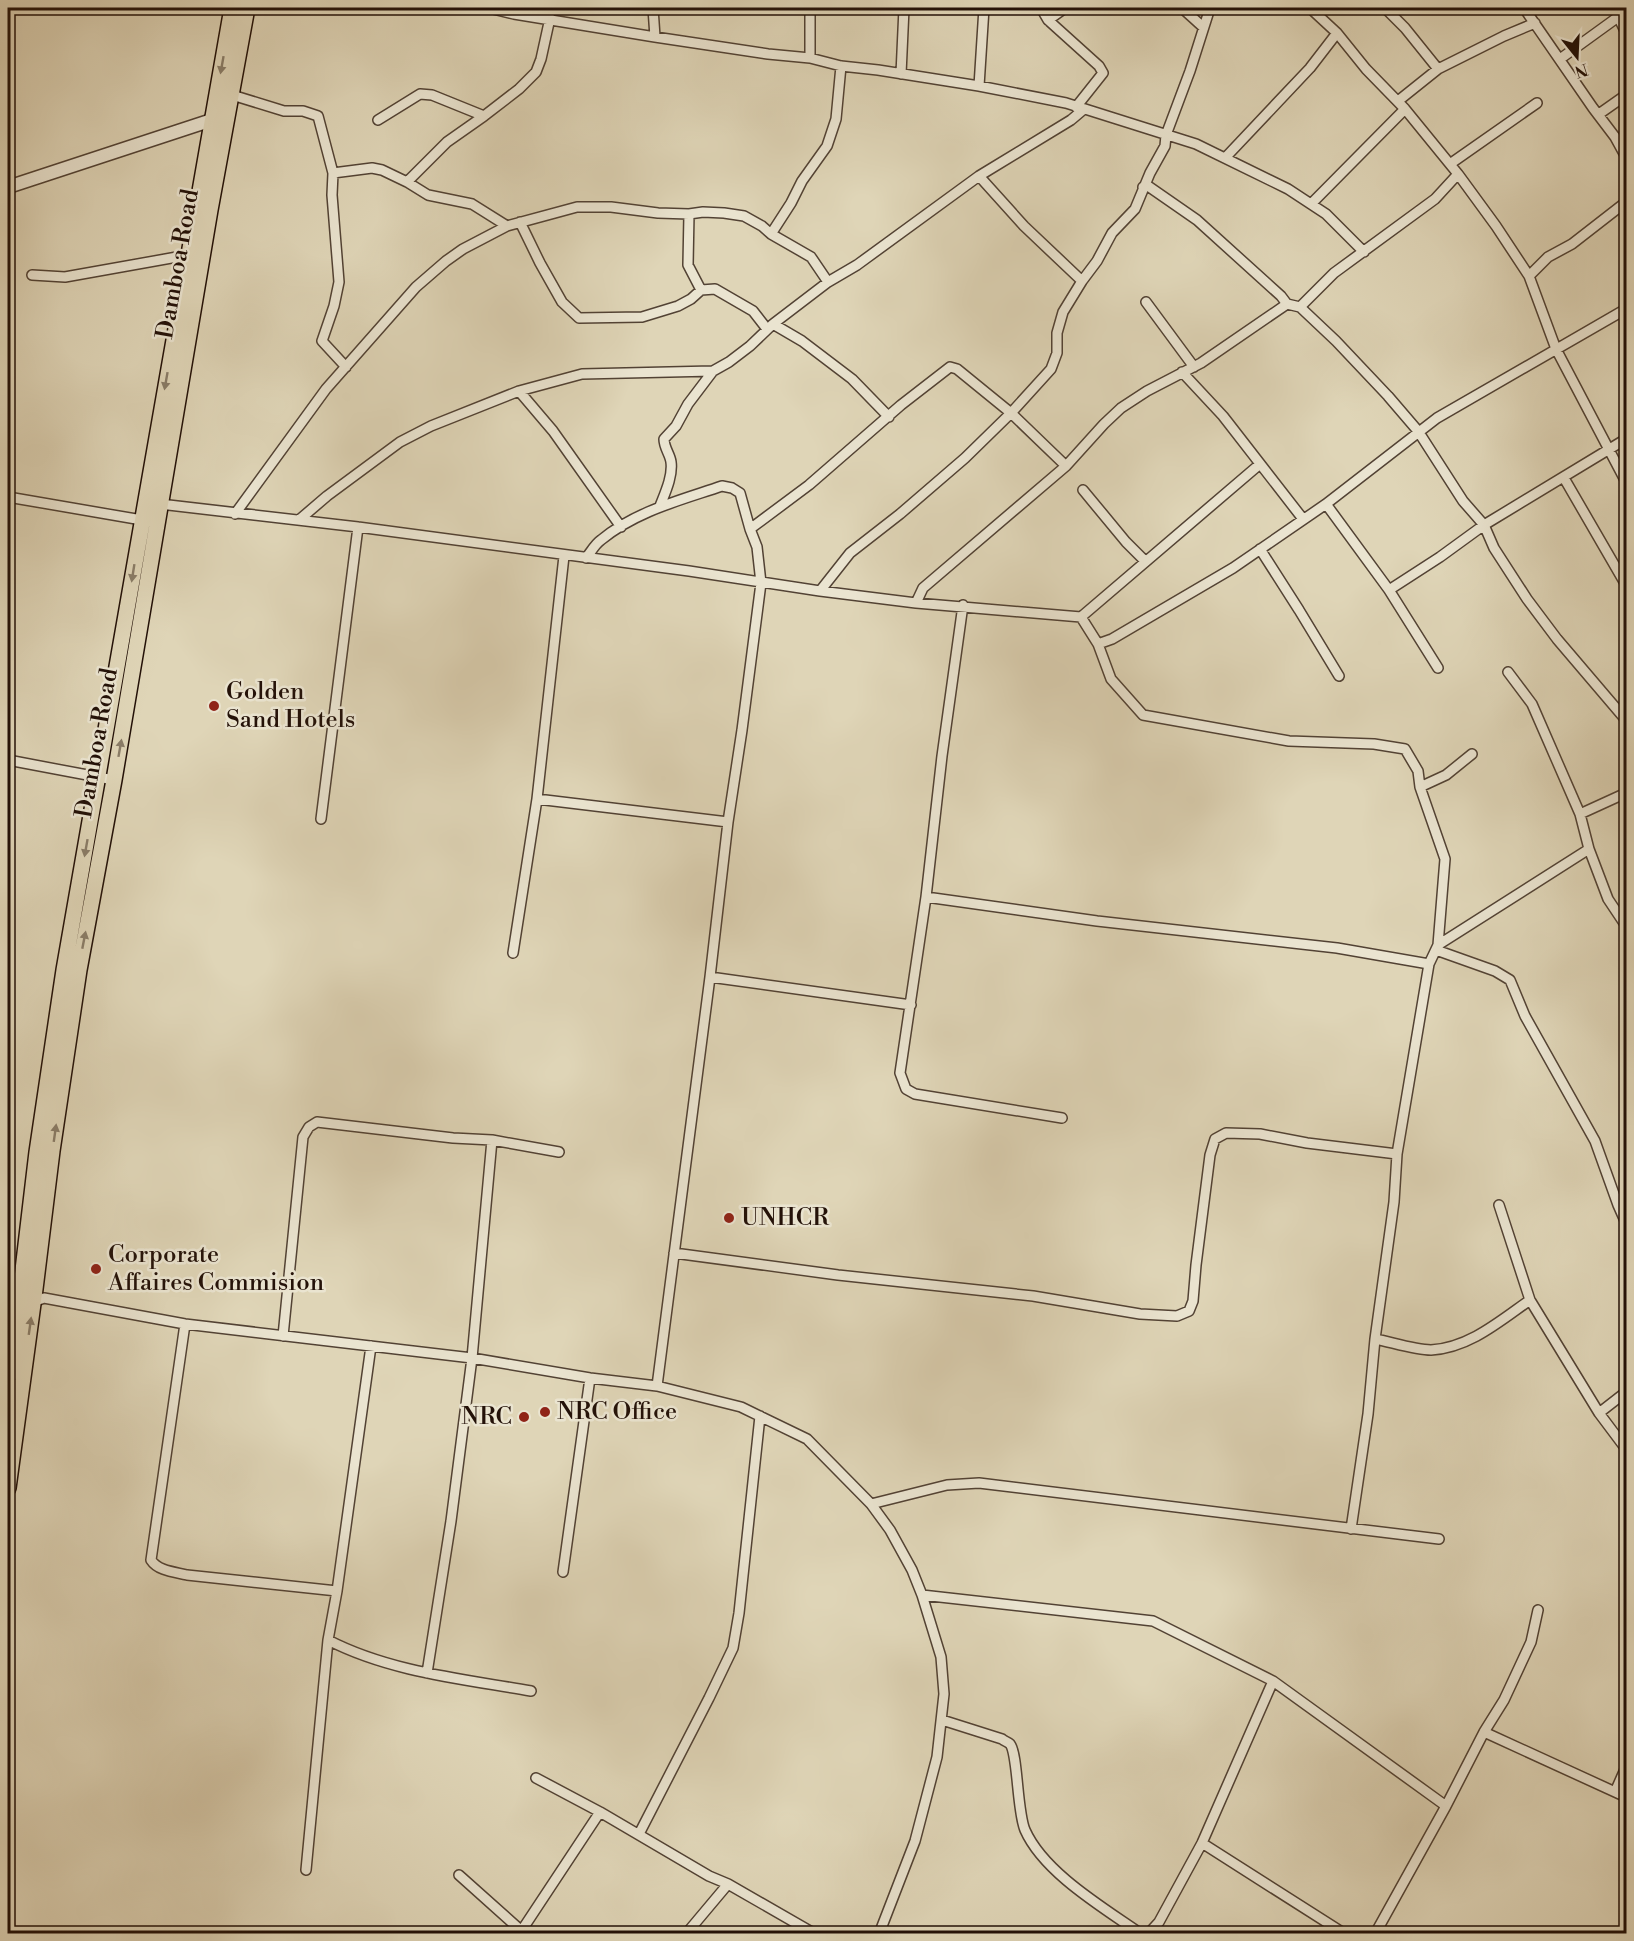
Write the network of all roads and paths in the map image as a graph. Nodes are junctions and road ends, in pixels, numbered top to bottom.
1 (232, 8) edge
2 (247, 8) edge
3 (489, 8) edge
4 (653, 8) edge
5 (810, 8) edge
6 (904, 8) edge
7 (984, 8) edge
8 (1041, 8) edge
9 (1065, 8) edge
10 (1182, 8) edge
11 (1210, 8) edge
12 (1310, 8) edge
13 (1385, 8) edge
14 (1524, 8) edge
15 (1616, 12) edge
16 (549, 18) junction
17 (1048, 20) junction
18 (1535, 23) junction
19 (1203, 27) junction
20 (1337, 33) junction
21 (1626, 33) edge
22 (655, 36) junction
23 (810, 58) junction
24 (1560, 59) junction
25 (841, 66) junction
26 (1438, 69) junction
27 (901, 74) junction
28 (979, 86) junction
29 (232, 95) junction
30 (1626, 95) edge
31 (1398, 101) junction
32 (1537, 103) dead end
33 (1080, 108) junction
34 (1405, 109) junction
35 (1599, 114) junction
36 (484, 116) junction
37 (378, 120) dead end
38 (219, 121) junction
39 (1166, 135) junction
40 (1626, 157) edge
41 (1225, 158) junction
42 (1450, 164) junction
43 (333, 173) junction
44 (1458, 174) junction
45 (979, 176) junction
46 (407, 182) junction
47 (8, 187) edge
48 (1143, 187) junction
49 (1626, 202) edge
50 (1311, 204) junction
51 (689, 214) junction
52 (520, 222) junction
53 (507, 226) junction
54 (771, 234) junction
55 (1364, 252) junction
56 (188, 255) junction
57 (32, 275) dead end
58 (1529, 276) junction
59 (1082, 281) junction
60 (828, 282) junction
61 (701, 291) junction
62 (1146, 302) dead end
63 (1287, 304) junction
64 (1300, 307) junction
65 (1626, 309) edge
66 (770, 326) junction
67 (1556, 349) junction
68 (346, 367) junction
69 (1194, 367) junction
70 (713, 371) junction
71 (1182, 372) junction
72 (519, 391) junction
73 (1011, 413) junction
74 (889, 417) junction
75 (1418, 431) junction
76 (1626, 439) edge
77 (1609, 450) junction
78 (1260, 464) junction
79 (1066, 466) junction
80 (1564, 478) junction
81 (1626, 482) edge
82 (1083, 490) dead end
83 (8, 497) edge
84 (160, 504) junction
85 (1326, 504) junction
86 (660, 506) junction
87 (235, 514) junction
88 (1303, 519) junction
89 (142, 520) junction
90 (298, 520) junction
91 (1484, 525) junction
92 (358, 527) junction
93 (621, 527) junction
94 (750, 529) junction
95 (1260, 549) junction
96 (564, 556) junction
97 (586, 558) junction
98 (1145, 561) junction
99 (761, 583) junction
100 (1626, 585) edge
101 (1389, 590) junction
102 (820, 591) junction
103 (916, 603) junction
104 (963, 605) junction
105 (1081, 617) junction
106 (1098, 644) junction
107 (1438, 668) dead end
108 (1508, 672) dead end
109 (1339, 676) dead end
110 (1626, 720) edge
111 (1472, 754) dead end
112 (8, 760) edge
113 (98, 777) junction
114 (114, 780) junction
115 (1420, 787) junction
116 (1626, 793) edge
117 (537, 799) junction
118 (1580, 814) junction
119 (321, 819) dead end
120 (728, 822) junction
121 (1589, 849) junction
122 (926, 897) junction
123 (1626, 926) edge
124 (1437, 947) junction
125 (513, 953) dead end
126 (1429, 964) junction
127 (710, 977) junction
128 (911, 1005) junction
129 (1062, 1118) dead end
130 (492, 1140) junction
131 (560, 1152) dead end
132 (1397, 1154) junction
133 (1499, 1205) dead end
134 (1626, 1223) edge
135 (674, 1253) junction
136 (20, 1295) edge
137 (1530, 1300) junction
138 (185, 1324) junction
139 (284, 1336) junction
140 (1375, 1338) junction
141 (371, 1346) junction
142 (472, 1358) junction
143 (8, 1377) edge
144 (590, 1378) junction
145 (657, 1386) junction
146 (1626, 1392) edge
147 (1599, 1413) junction
148 (760, 1416) junction
149 (1626, 1449) edge
150 (8, 1488) edge
151 (871, 1504) junction
152 (1351, 1529) junction
153 (1439, 1539) dead end
154 (563, 1572) dead end
155 (337, 1591) junction
156 (922, 1595) junction
157 (1538, 1610) dead end
158 (328, 1640) junction
159 (427, 1673) junction
160 (1273, 1681) junction
161 (531, 1691) dead end
162 (942, 1720) junction
163 (1484, 1732) junction
164 (1626, 1767) edge
165 (536, 1778) dead end
166 (1615, 1792) junction
167 (1626, 1797) edge
168 (1446, 1806) junction
169 (600, 1812) junction
170 (639, 1834) junction
171 (1202, 1843) junction
172 (306, 1870) dead end
173 (459, 1875) dead end
174 (728, 1884) junction
175 (523, 1932) edge
176 (686, 1934) edge
177 (815, 1934) edge
178 (879, 1934) edge
179 (1141, 1934) edge
180 (1148, 1934) edge
181 (1345, 1934) edge
182 (1375, 1934) edge

1 -> 38 main road, Damboa Road
2 - 29 main road, Damboa Road
3 - 16 street
4 - 22 street
5 - 23 street
6 - 27 street
7 - 28 street
8 - 17 street
9 - 17 street
10 - 19 street
11 - 19 street
12 - 20 street
13 - 26 street
14 - 18 street
15 - 21 street
15 - 24 street
16 - 22 street
16 - 36 street
17 - 33 street
18 - 24 street
18 - 26 street
19 - 39 street
20 - 31 street
20 - 41 street
22 - 23 street
23 - 25 street
24 - 35 street
25 - 27 street
25 - 54 street
26 - 31 street
27 - 28 street
28 - 33 street
29 - 38 main road, Damboa Road
29 - 43 street
30 - 35 street
31 - 34 street
32 - 42 street
33 - 39 street
33 - 45 street
34 - 42 street
34 - 50 street
35 - 40 street
36 - 37 street
36 - 46 street
38 - 47 street
38 - 56 main road, Damboa Road
38 - 84 main road, Damboa Road
39 - 41 street
39 - 48 street
41 - 50 street
42 - 44 street
43 - 46 street
43 - 68 street
44 - 55 street
44 - 58 street
45 - 59 street
45 - 60 street
46 - 53 street
48 - 59 street
48 - 63 street
49 - 58 street
50 - 55 street
51 - 52 street
51 - 54 street
51 - 61 street
52 - 53 street
52 - 61 street
53 - 68 street
54 - 60 street
55 - 64 street
56 - 57 street
56 -> 89 main road, Damboa Road
58 - 67 street
59 - 73 street
60 - 66 street
61 - 66 street
62 - 69 street
63 - 64 street
63 - 69 street
64 - 75 street
65 - 67 street
66 - 70 street
66 - 74 street
67 - 75 street
67 - 77 street
68 - 87 street
69 - 71 street
70 - 72 street
70 - 86 street
71 - 78 street
71 - 79 street
72 - 90 street
72 - 93 street
73 - 74 street
73 - 79 street
73 - 102 street
74 - 94 street
75 - 85 street
75 - 91 street
76 - 77 street
77 - 80 street
77 - 81 street
78 - 88 street
78 - 98 street
79 - 103 street
80 - 91 street
80 - 100 street
82 - 98 street
83 - 89 street
84 - 87 street
114 -> 84 main road, Damboa Road
85 - 88 street
85 - 101 street
86 - 93 street
86 - 94 street
87 - 90 street
88 - 95 street
89 -> 113 main road, Damboa Road
90 - 92 street
91 - 101 street
91 - 110 street
92 - 96 street
92 - 119 street
93 - 97 street
94 - 99 street
95 - 106 street
95 - 109 street
96 - 97 street
96 - 117 street
97 - 99 street
98 - 105 street
99 - 102 street
99 - 120 street
101 - 107 street
102 - 103 street
103 - 104 street
104 - 105 street
104 - 122 street
105 - 106 street
106 - 115 street
108 - 118 street
111 - 115 street
112 - 113 street
113 - 114 street
113 -> 136 main road, Damboa Road
136 -> 114 main road, Damboa Road
115 - 124 street
116 - 118 street
117 - 120 street
117 - 125 street
118 - 121 street
120 - 127 street
121 - 123 street
121 - 124 street
122 - 126 street
122 - 128 street
124 - 126 street
124 - 134 street
126 - 132 street
127 - 128 street
127 - 135 street
128 - 129 street
130 - 131 street
130 - 139 street
130 - 142 street
132 - 135 street
132 - 140 street
133 - 137 street
135 - 145 street
136 - 138 street
136 - 143 main road
150 -> 136 main road, Damboa Road
137 - 140 street
137 - 147 street
138 - 139 street
138 - 155 street
139 - 141 street
140 - 152 street
141 - 142 street
141 - 155 street
142 - 144 street
142 - 159 street
144 - 145 street
144 - 154 street
145 - 148 street
146 - 147 street
147 - 149 street
148 - 151 street
148 - 170 street
151 - 152 street
151 - 156 street
152 - 153 street
155 - 158 street
156 - 160 street
156 - 162 street
157 - 163 street
158 - 159 street
158 - 172 street
159 - 161 street
160 - 168 street
160 - 171 street
162 - 178 street
162 - 179 street
163 - 166 street
163 - 168 street
164 - 166 street
165 - 169 street
166 - 167 street
168 - 182 street
169 - 170 street
169 - 175 street
170 - 174 street
171 - 180 street
171 - 181 street
173 - 175 street
174 - 176 street
174 - 177 street

